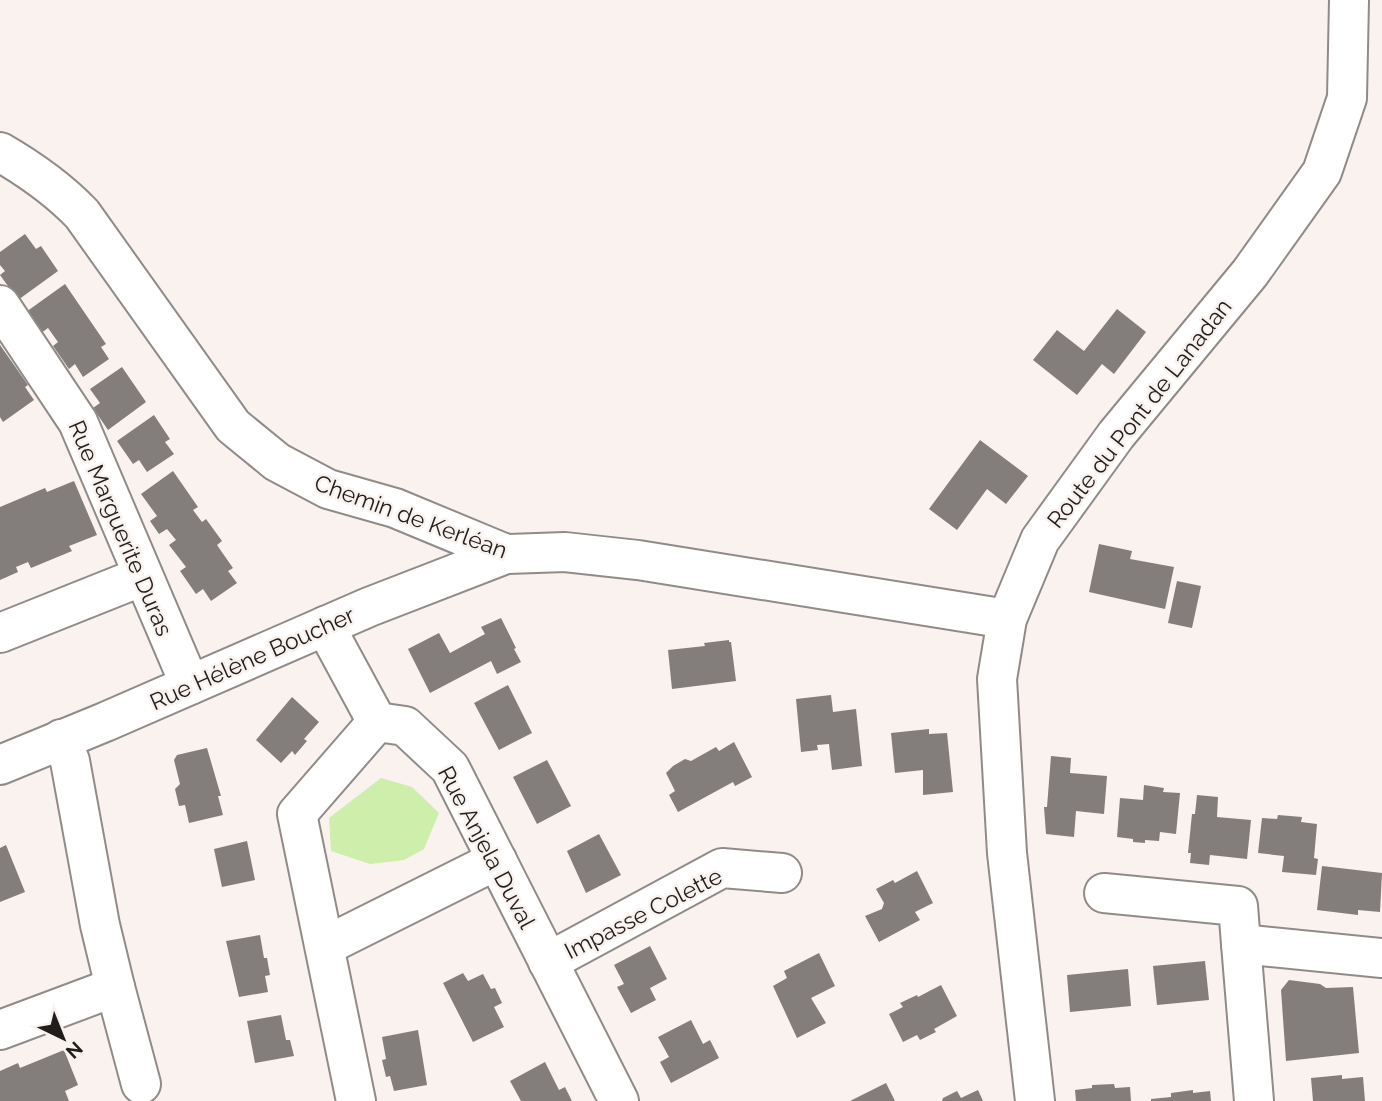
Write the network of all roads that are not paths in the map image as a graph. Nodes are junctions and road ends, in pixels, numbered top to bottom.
1 (1349, 0) edge
2 (0, 152) edge
3 (0, 304) edge
4 (506, 554) junction
5 (143, 576) junction
6 (1007, 619) junction
7 (325, 626) junction
8 (0, 633) edge
9 (190, 685) junction
10 (377, 722) junction
11 (61, 739) junction
12 (0, 765) edge
13 (497, 860) junction
14 (782, 873) dead end
15 (1104, 893) dead end
16 (1241, 944) junction
17 (326, 946) junction
18 (1382, 958) edge
19 (548, 962) junction
20 (116, 987) junction
21 (0, 1030) edge
22 (141, 1084) dead end
23 (356, 1101) edge
24 (619, 1101) edge
25 (1035, 1101) edge
26 (1254, 1101) edge

1 - 6 street, Route du Pont de Lanadan
2 - 4 street, Chemin de Kerléan
3 - 5 street, Rue Marguerite Duras
4 - 6 street, Chemin de Kerléan
4 - 7 street, Rue Hélène Boucher
5 - 8 street
5 - 9 street, Rue Marguerite Duras
6 - 25 street, Route du Pont de Lanadan
7 - 9 street, Rue Hélène Boucher
7 - 10 street
9 - 11 street, Rue Hélène Boucher
10 - 13 street, Rue Anjela Duval
10 - 17 street
11 - 12 street, Rue Hélène Boucher
11 - 20 street
13 - 17 street
13 - 19 street, Rue Anjela Duval
14 - 19 street, Impasse Colette
15 - 16 street
16 - 18 street
16 - 26 street
17 - 23 street
19 - 24 street, Rue Anjela Duval
20 - 21 street
20 - 22 street

